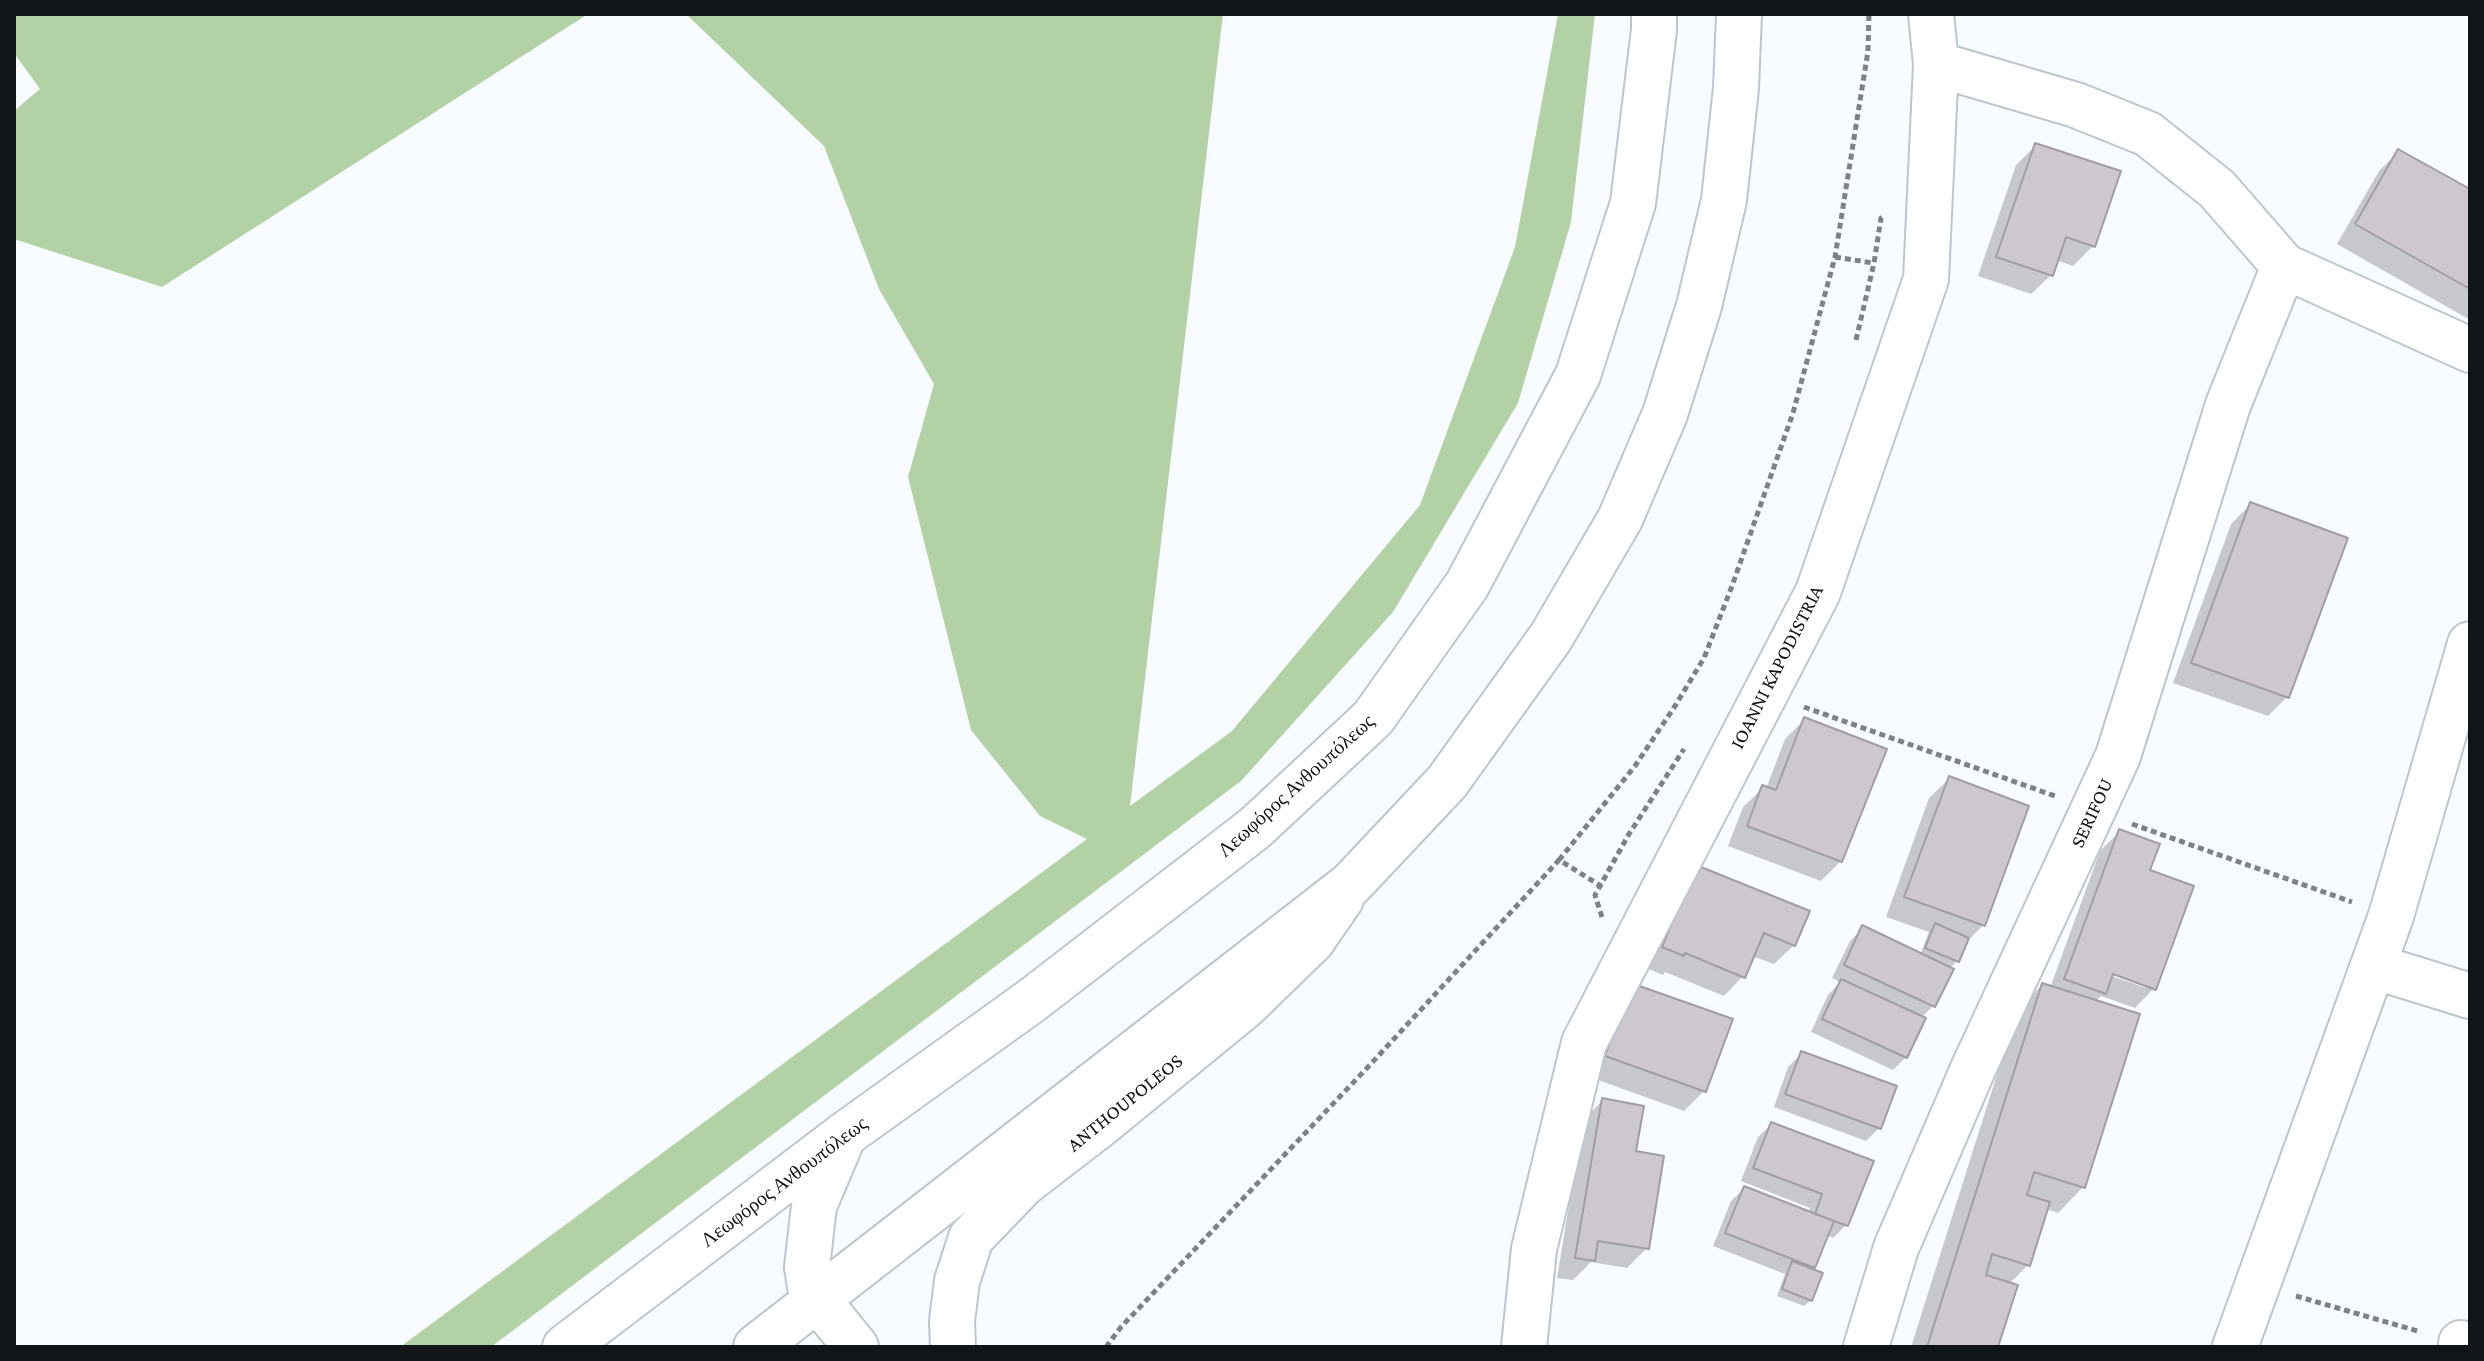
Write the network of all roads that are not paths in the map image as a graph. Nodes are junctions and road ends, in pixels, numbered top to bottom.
1 (1654, 14) edge
2 (1739, 14) edge
3 (1931, 14) edge
4 (1936, 64) junction
5 (2284, 266) junction
6 (2470, 350) edge
7 (2470, 644) edge
8 (1351, 884) junction
9 (2373, 966) junction
10 (2470, 996) edge
11 (844, 1135) junction
12 (818, 1300) junction
13 (565, 1347) edge
14 (756, 1347) edge
15 (856, 1347) edge
16 (953, 1347) edge
17 (1524, 1347) edge
18 (1866, 1347) edge
19 (2235, 1347) edge

1 - 11 street, Λεωφόρος Ανθουπόλεως
2 - 8 street
3 - 4 street, IOANNI KAPODISTRIA
4 - 5 street
4 - 17 street, IOANNI KAPODISTRIA
5 - 6 street
5 - 18 street, SERIFOU
7 - 9 street
8 - 12 street
8 - 16 street, ANTHOUPOLEOS
9 - 10 street
9 - 19 street
11 - 12 street
11 - 13 street, Λεωφόρος Ανθουπόλεως
12 - 14 street
12 - 15 street

